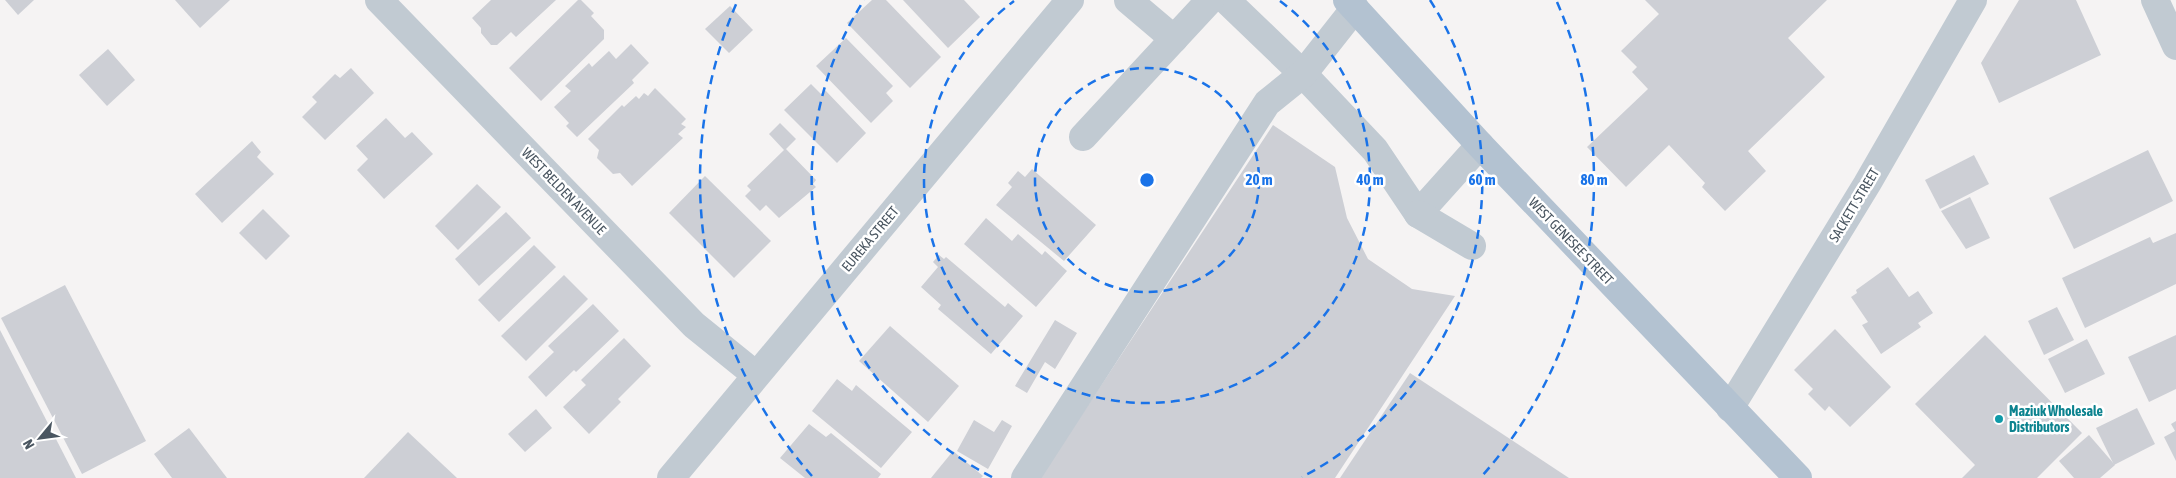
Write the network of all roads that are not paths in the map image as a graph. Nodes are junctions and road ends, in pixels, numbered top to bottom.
1 (379, 0) edge
2 (1070, 0) edge
3 (1128, 0) edge
4 (1210, 0) edge
5 (1226, 0) edge
6 (1973, 0) edge
7 (2155, 0) edge
8 (1351, 4) edge
9 (1174, 39) junction
10 (2176, 46) edge
11 (1303, 74) junction
12 (1083, 137) dead end
13 (1480, 145) junction
14 (1418, 214) junction
15 (1472, 246) dead end
16 (756, 375) junction
17 (1730, 408) junction
18 (671, 478) edge
19 (1025, 478) edge
20 (1798, 478) edge

1 - 16 street, WEST BELDEN AVENUE
2 - 16 street, EUREKA STREET
3 - 9 street
4 - 9 street
5 - 11 street
6 - 17 street, SACKETT STREET
7 - 10 street
8 - 11 street
8 - 13 main road, WEST GENESEE STREET
9 - 12 street
11 - 14 street
11 - 19 street
13 - 14 street
13 - 17 main road, WEST GENESEE STREET
14 - 15 street
16 - 18 street, EUREKA STREET
17 - 20 main road, WEST GENESEE STREET

